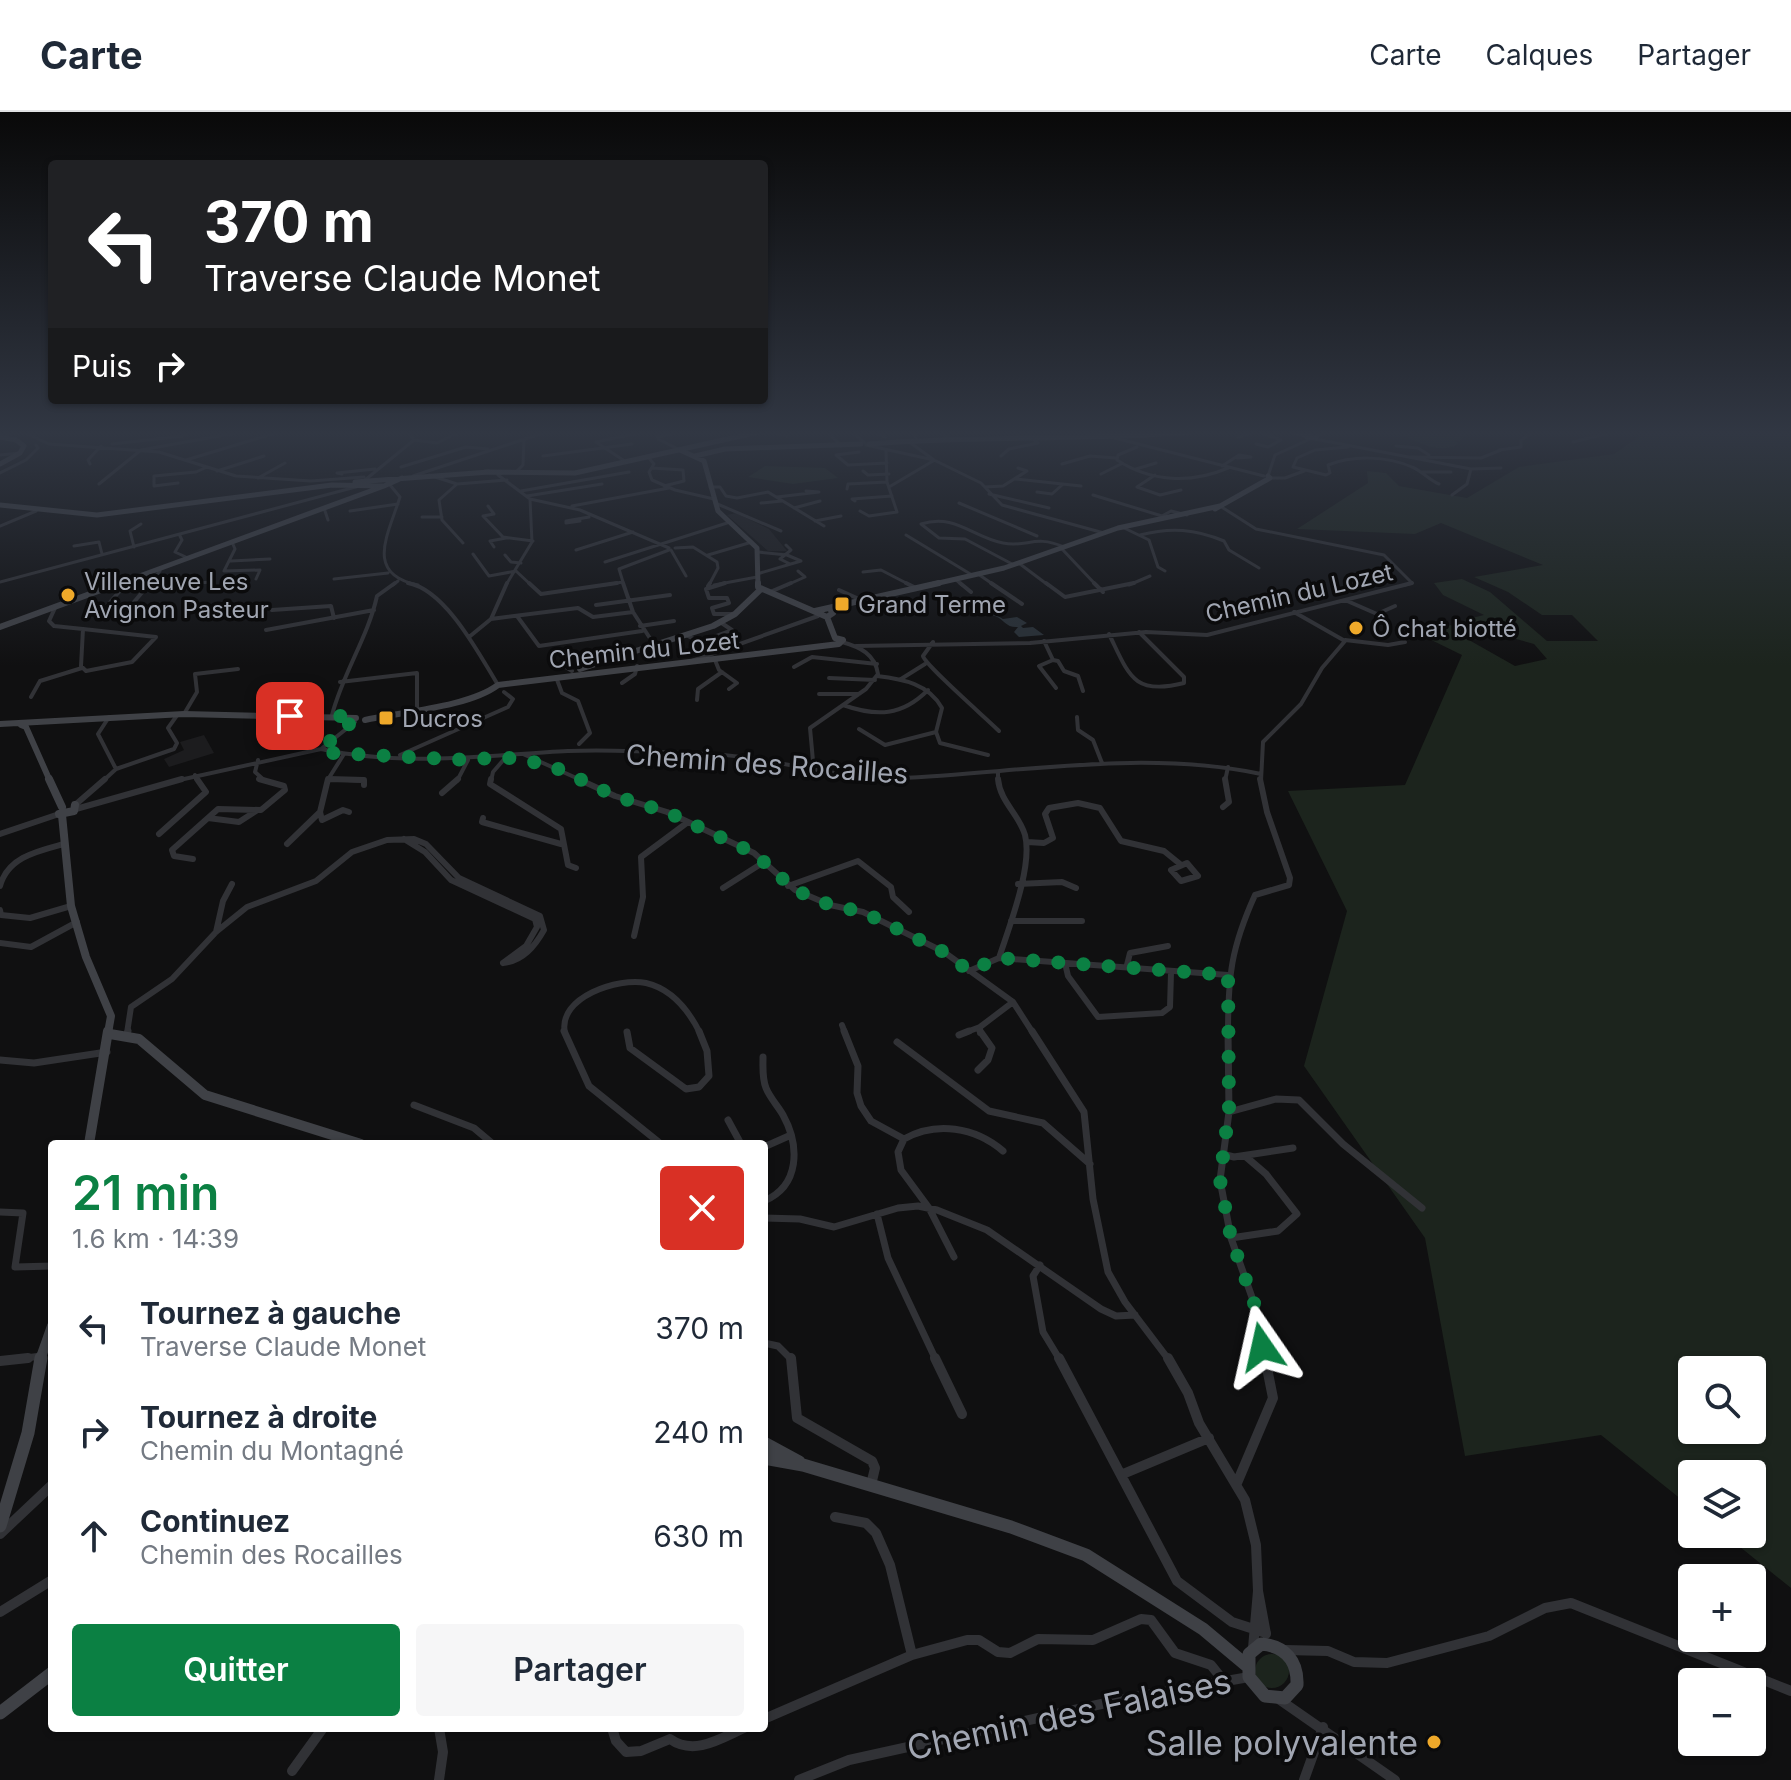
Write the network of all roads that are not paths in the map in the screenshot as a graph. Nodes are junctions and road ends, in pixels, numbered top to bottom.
1 (29, 510) edge
2 (138, 510) edge
3 (268, 510) edge
4 (319, 510) edge
5 (325, 510) edge
6 (358, 510) edge
7 (396, 510) edge
8 (441, 510) edge
9 (491, 510) edge
10 (529, 510) edge
11 (579, 510) edge
12 (719, 510) edge
13 (736, 510) edge
14 (797, 510) edge
15 (894, 510) edge
16 (975, 510) edge
17 (1016, 510) edge
18 (1140, 510) edge
19 (1204, 510) edge
20 (1225, 510) edge
21 (36, 511) junction
22 (350, 511) dead end
23 (860, 511) dead end
24 (841, 516) dead end
25 (422, 517) dead end
26 (442, 517) junction
27 (589, 517) junction
28 (1163, 517) junction
29 (578, 519) dead end
30 (328, 520) dead end
31 (815, 521) junction
32 (727, 523) junction
33 (141, 524) dead end
34 (0, 526) edge
35 (824, 526) dead end
36 (1122, 527) junction
37 (781, 531) dead end
38 (633, 532) junction
39 (1104, 533) junction
40 (906, 535) dead end
41 (1140, 535) junction
42 (180, 536) junction
43 (1037, 536) junction
44 (506, 538) junction
45 (533, 541) junction
46 (232, 542) junction
47 (752, 542) junction
48 (463, 543) dead end
49 (1011, 543) junction
50 (660, 544) junction
51 (786, 545) dead end
52 (74, 546) dead end
53 (134, 547) junction
54 (494, 547) dead end
55 (1063, 548) junction
56 (671, 549) junction
57 (576, 550) dead end
58 (1014, 550) dead end
59 (758, 552) junction
60 (102, 554) junction
61 (473, 554) dead end
62 (783, 554) junction
63 (505, 555) dead end
64 (708, 555) junction
65 (188, 558) junction
66 (270, 559) dead end
67 (231, 561) junction
68 (605, 562) dead end
69 (521, 563) junction
70 (790, 564) junction
71 (1017, 564) junction
72 (1259, 568) dead end
73 (157, 570) junction
74 (516, 571) junction
75 (798, 571) dead end
76 (1165, 571) dead end
77 (863, 572) dead end
78 (388, 573) junction
79 (975, 575) junction
80 (686, 576) dead end
81 (757, 576) junction
82 (1150, 576) dead end
83 (256, 579) dead end
84 (334, 579) dead end
85 (955, 579) junction
86 (398, 581) junction
87 (0, 582) edge
88 (122, 582) junction
89 (212, 582) dead end
90 (623, 582) junction
91 (147, 586) junction
92 (708, 586) junction
93 (914, 587) junction
94 (761, 589) junction
95 (839, 590) dead end
96 (770, 592) junction
97 (971, 592) dead end
98 (1103, 592) junction
99 (670, 595) dead end
100 (653, 598) junction
101 (859, 599) junction
102 (1345, 600) junction
103 (629, 601) junction
104 (134, 602) dead end
105 (1022, 604) dead end
106 (596, 605) dead end
107 (1395, 606) dead end
108 (655, 607) dead end
109 (55, 608) junction
110 (105, 608) dead end
111 (272, 610) dead end
112 (374, 610) junction
113 (633, 612) junction
114 (1294, 612) junction
115 (829, 613) junction
116 (735, 614) junction
117 (817, 614) junction
118 (517, 616) junction
119 (334, 618) junction
120 (491, 619) junction
121 (674, 621) dead end
122 (720, 622) junction
123 (294, 625) junction
124 (0, 627) edge
125 (83, 629) junction
126 (641, 629) junction
127 (266, 630) dead end
128 (1139, 632) junction
129 (1109, 634) junction
130 (296, 636) dead end
131 (688, 636) junction
132 (469, 637) junction
133 (832, 640) junction
134 (1345, 640) junction
135 (1044, 641) junction
136 (842, 642) joint
137 (933, 642) junction
138 (1405, 642) dead end
139 (655, 646) junction
140 (856, 646) junction
141 (1053, 660) junction
142 (689, 662) junction
143 (716, 663) junction
144 (561, 664) dead end
145 (877, 664) junction
146 (925, 664) junction
147 (592, 666) junction
148 (637, 666) junction
149 (794, 667) dead end
150 (82, 668) junction
151 (238, 669) dead end
152 (586, 672) junction
153 (722, 672) junction
154 (571, 673) junction
155 (556, 677) junction
156 (829, 678) dead end
157 (876, 678) junction
158 (900, 679) junction
159 (340, 682) junction
160 (622, 683) dead end
161 (495, 687) junction
162 (1056, 688) dead end
163 (506, 689) junction
164 (729, 689) dead end
165 (928, 690) junction
166 (1083, 691) dead end
167 (819, 694) dead end
168 (859, 694) junction
169 (31, 697) dead end
170 (697, 700) dead end
171 (843, 705) junction
172 (417, 711) junction
173 (181, 714) junction
174 (332, 715) junction
175 (109, 717) junction
176 (1077, 717) dead end
177 (356, 720) junction
178 (365, 720) joint
179 (0, 724) edge
180 (26, 725) junction
181 (859, 729) dead end
182 (999, 731) dead end
183 (936, 732) junction
184 (579, 744) dead end
185 (321, 749) junction
186 (344, 754) junction
187 (988, 755) dead end
188 (396, 756) junction
189 (524, 756) junction
190 (503, 757) junction
191 (258, 760) junction
192 (468, 760) junction
193 (1102, 763) junction
194 (1228, 767) junction
195 (116, 769) junction
196 (807, 769) junction
197 (998, 772) junction
198 (1261, 774) junction
199 (195, 775) junction
200 (329, 779) junction
201 (364, 785) dead end
202 (442, 793) dead end
203 (75, 807) junction
204 (1223, 807) dead end
205 (256, 811) junction
206 (61, 812) junction
207 (320, 812) junction
208 (349, 812) dead end
209 (208, 818) junction
210 (483, 818) dead end
211 (688, 822) junction
212 (0, 834) edge
213 (159, 834) dead end
214 (1027, 842) junction
215 (64, 844) junction
216 (287, 844) dead end
217 (561, 844) junction
218 (193, 859) dead end
219 (764, 862) junction
220 (1180, 864) junction
221 (576, 868) dead end
222 (0, 877) edge
223 (232, 884) dead end
224 (1018, 884) junction
225 (0, 886) edge
226 (788, 886) junction
227 (723, 888) dead end
228 (1076, 888) dead end
229 (486, 893) junction
230 (71, 906) junction
231 (909, 912) dead end
232 (0, 913) edge
233 (1011, 921) junction
234 (1082, 921) dead end
235 (77, 922) junction
236 (216, 932) junction
237 (634, 936) dead end
238 (0, 943) edge
239 (1168, 946) dead end
240 (999, 958) junction
241 (1065, 963) junction
242 (1127, 965) junction
243 (969, 971) junction
244 (1171, 973) junction
245 (1228, 975) junction
246 (1013, 1002) junction
247 (842, 1025) dead end
248 (980, 1027) junction
249 (627, 1032) dead end
250 (110, 1034) junction
251 (127, 1035) junction
252 (959, 1035) dead end
253 (897, 1042) dead end
254 (107, 1052) junction
255 (763, 1057) dead end
256 (0, 1060) edge
257 (978, 1070) dead end
258 (414, 1105) dead end
259 (1229, 1112) junction
260 (728, 1120) dead end
261 (791, 1135) junction
262 (904, 1139) junction
263 (90, 1140) edge
264 (348, 1140) edge
265 (488, 1140) edge
266 (656, 1140) edge
267 (739, 1140) edge
268 (768, 1145) edge
269 (1293, 1148) dead end
270 (1003, 1151) dead end
271 (1226, 1155) junction
272 (1245, 1156) junction
273 (1090, 1164) junction
274 (768, 1199) edge
275 (929, 1208) junction
276 (1422, 1208) dead end
277 (0, 1212) edge
278 (877, 1214) junction
279 (768, 1218) edge
280 (1231, 1238) junction
281 (954, 1257) dead end
282 (1040, 1265) junction
283 (48, 1266) edge
284 (1135, 1315) junction
285 (48, 1337) edge
286 (768, 1344) edge
287 (41, 1356) junction
288 (0, 1361) edge
289 (962, 1414) dead end
290 (1209, 1438) junction
291 (768, 1445) edge
292 (768, 1459) edge
293 (803, 1465) junction
294 (1123, 1474) junction
295 (1237, 1483) junction
296 (871, 1485) junction
297 (48, 1489) edge
298 (835, 1517) dead end
299 (0, 1526) edge
300 (0, 1534) edge
301 (48, 1582) edge
302 (1258, 1591) junction
303 (0, 1612) edge
304 (1253, 1627) junction
305 (1273, 1642) junction
306 (912, 1655) junction
307 (1299, 1658) junction
308 (1249, 1661) junction
309 (48, 1676) edge
310 (1223, 1680) junction
311 (1791, 1691) edge
312 (1285, 1698) junction
313 (0, 1713) edge
314 (768, 1717) edge
315 (1323, 1727) junction
316 (320, 1732) edge
317 (440, 1732) edge
318 (613, 1732) edge
319 (734, 1732) edge
320 (669, 1733) edge
321 (292, 1771) dead end
322 (439, 1780) edge
323 (799, 1780) edge
324 (1304, 1780) edge
325 (1395, 1780) edge

1 - 21 street
2 - 21 street
3 - 42 street
4 - 46 street
5 - 30 street
6 - 22 street
7 - 78 street
8 - 26 street
9 - 44 street
10 - 45 street
11 - 27 street
12 - 32 street
13 - 37 street
14 - 31 street
15 - 23 street
16 - 43 street
17 - 39 street
18 - 28 street
19 - 28 street
20 - 102 street, Chemin du Lozet
21 - 34 street
24 - 31 street
25 - 26 street
26 - 48 street
27 - 29 street
27 - 38 street
28 - 36 street
31 - 35 street
32 - 47 street
32 - 50 street
33 - 53 street
36 - 39 street
36 - 41 street
38 - 50 street
38 - 57 street
39 - 55 street
40 - 79 street
41 - 72 street
41 - 76 street
42 - 53 street
42 - 65 street
43 - 49 street
43 - 55 street
44 - 45 street
44 - 54 street
45 - 69 street
46 - 65 street
46 - 67 street
47 - 59 street
47 - 64 street
49 - 58 street
49 - 71 street
50 - 56 street
50 - 68 street
51 - 62 street
52 - 60 street
53 - 60 street
55 - 71 street
55 - 98 street
56 - 64 street
56 - 80 street
56 - 90 street
59 - 62 street
59 - 81 street
60 - 87 street
61 - 74 street
62 - 70 street
62 - 70 street
63 - 69 street
64 - 92 street
65 - 73 street
66 - 67 street
67 - 83 street
69 - 74 street
70 - 81 street
71 - 79 street
71 - 98 street
73 - 88 street
73 - 91 street
74 - 90 street
74 - 120 street
75 - 96 street
77 - 93 street
78 - 84 street
78 - 86 street
79 - 85 street
79 - 105 street
81 - 92 street
81 - 94 street
82 - 98 street
85 - 93 street
85 - 97 street
86 - 112 street
86 - 132 street
88 - 109 street
88 - 110 street
89 - 91 street
90 - 103 street
91 - 104 street
92 - 116 street
93 - 101 street
94 - 96 street
94 - 116 street
95 - 101 street
96 - 117 street
99 - 100 street
100 - 103 street
100 - 108 street
101 - 115 street
102 - 107 street
102 - 114 street, Chemin du Lozet
103 - 106 street
103 - 113 street
109 - 124 street
109 - 125 street
111 - 119 street
112 - 119 street
112 - 159 street
113 - 118 street
113 - 126 street
114 - 128 street, Chemin du Lozet
114 - 134 street
115 - 117 street
115 - 133 street
116 - 122 street
117 - 142 street
118 - 120 street
118 - 126 street
119 - 123 street
120 - 132 street
121 - 126 street
122 - 131 street
122 - 131 street
123 - 127 street
123 - 130 street
125 - 150 street
125 - 150 street
126 - 139 street
128 - 129 street, Chemin du Lozet
128 - 129 street
129 - 135 street, Chemin du Lozet
131 - 139 street
132 - 161 street
133 - 136 street
133 - 143 street, Chemin du Lozet
134 - 138 street
134 - 198 street
135 - 137 street, Chemin du Lozet
135 - 141 street
136 - 140 street
137 - 140 street, Chemin du Lozet
137 - 146 street
139 - 147 street
140 - 145 street
141 - 162 street
141 - 166 street
142 - 143 street, Chemin du Lozet
142 - 148 street, Chemin du Lozet
143 - 153 street
144 - 154 street
145 - 149 street
145 - 157 street
146 - 158 street
146 - 182 street
147 - 152 street
147 - 154 street
148 - 152 street, Chemin du Lozet
148 - 160 street
150 - 169 street
151 - 173 street
152 - 154 street, Chemin du Lozet
153 - 164 street
153 - 170 street
154 - 155 street, Chemin du Lozet
155 - 163 street, Chemin du Lozet
155 - 184 street
156 - 157 street
157 - 158 street
157 - 168 street
158 - 165 street
159 - 172 street
159 - 174 street
161 - 163 street
161 - 172 street
163 - 188 street
165 - 171 street
165 - 183 street
167 - 168 street
168 - 171 street
171 - 196 street
172 - 178 street
173 - 174 street
173 - 175 street
173 - 195 street
174 - 177 street
175 - 180 street
175 - 195 street
176 - 193 street
177 - 178 street
177 - 185 street
179 - 180 street
180 - 206 street
181 - 183 street
183 - 187 street
185 - 186 street
185 - 191 street
186 - 188 street
186 - 200 street
188 - 192 street
189 - 190 street, Chemin des Rocailles
189 - 196 street, Chemin des Rocailles
189 - 211 street
190 - 192 street
190 - 217 street
191 - 199 street
191 - 205 street
192 - 202 street
193 - 194 street, Chemin des Rocailles
193 - 197 street, Chemin des Rocailles
194 - 198 street, Chemin des Rocailles
194 - 204 street
195 - 203 street
196 - 197 street, Chemin des Rocailles
197 - 214 street
198 - 245 street
199 - 203 street
199 - 213 street
200 - 201 street
200 - 207 street
203 - 206 street
205 - 209 street
205 - 209 street
206 - 212 street
206 - 215 street
207 - 208 street
207 - 216 street
209 - 218 street
210 - 217 street
211 - 219 street
211 - 237 street
214 - 220 street
214 - 224 street
215 - 222 street
215 - 230 street
217 - 221 street
219 - 226 street
219 - 227 street
220 - 220 street
222 - 225 street
223 - 236 street
224 - 228 street
224 - 233 street
226 - 231 street
226 - 243 street
229 - 229 street
229 - 236 street
230 - 232 street
230 - 235 street
233 - 234 street
233 - 240 street
235 - 238 street
235 - 250 street
236 - 251 street
239 - 242 street
240 - 241 street
240 - 243 street
241 - 242 street
241 - 244 street
242 - 244 street
243 - 246 street
244 - 245 street
245 - 259 street
246 - 248 street
246 - 273 street
247 - 262 street
248 - 252 street
248 - 257 street
249 - 266 street
250 - 251 street
250 - 254 street
251 - 264 street
253 - 273 street
254 - 256 street
254 - 263 street
255 - 261 street
258 - 265 street
259 - 271 street
259 - 276 street
260 - 267 street
261 - 268 street
261 - 274 street
262 - 270 street
262 - 275 street
269 - 272 street
271 - 272 street
271 - 280 street
272 - 280 street
273 - 284 street
275 - 278 street
275 - 281 street
275 - 282 street
277 - 283 street
278 - 279 street
278 - 289 street
280 - 295 street
282 - 284 street
282 - 294 street
284 - 290 street
285 - 287 street
286 - 296 street
287 - 288 street
287 - 299 street
290 - 294 street
290 - 295 street
291 - 293 street
292 - 293 street
293 - 296 street
294 - 304 street
295 - 302 street
296 - 308 street
297 - 300 street
298 - 306 street
301 - 303 street
302 - 304 street
302 - 305 street
304 - 305 street
304 - 308 street
305 - 307 street
305 - 308 street
306 - 310 street
306 - 314 street
307 - 311 street
307 - 312 street
308 - 310 street, Chemin des Falaises
308 - 312 street
309 - 313 street
310 - 323 street, Chemin des Falaises
312 - 315 street
315 - 324 street
315 - 325 street
316 - 321 street
317 - 322 street
318 - 320 street
319 - 320 street

